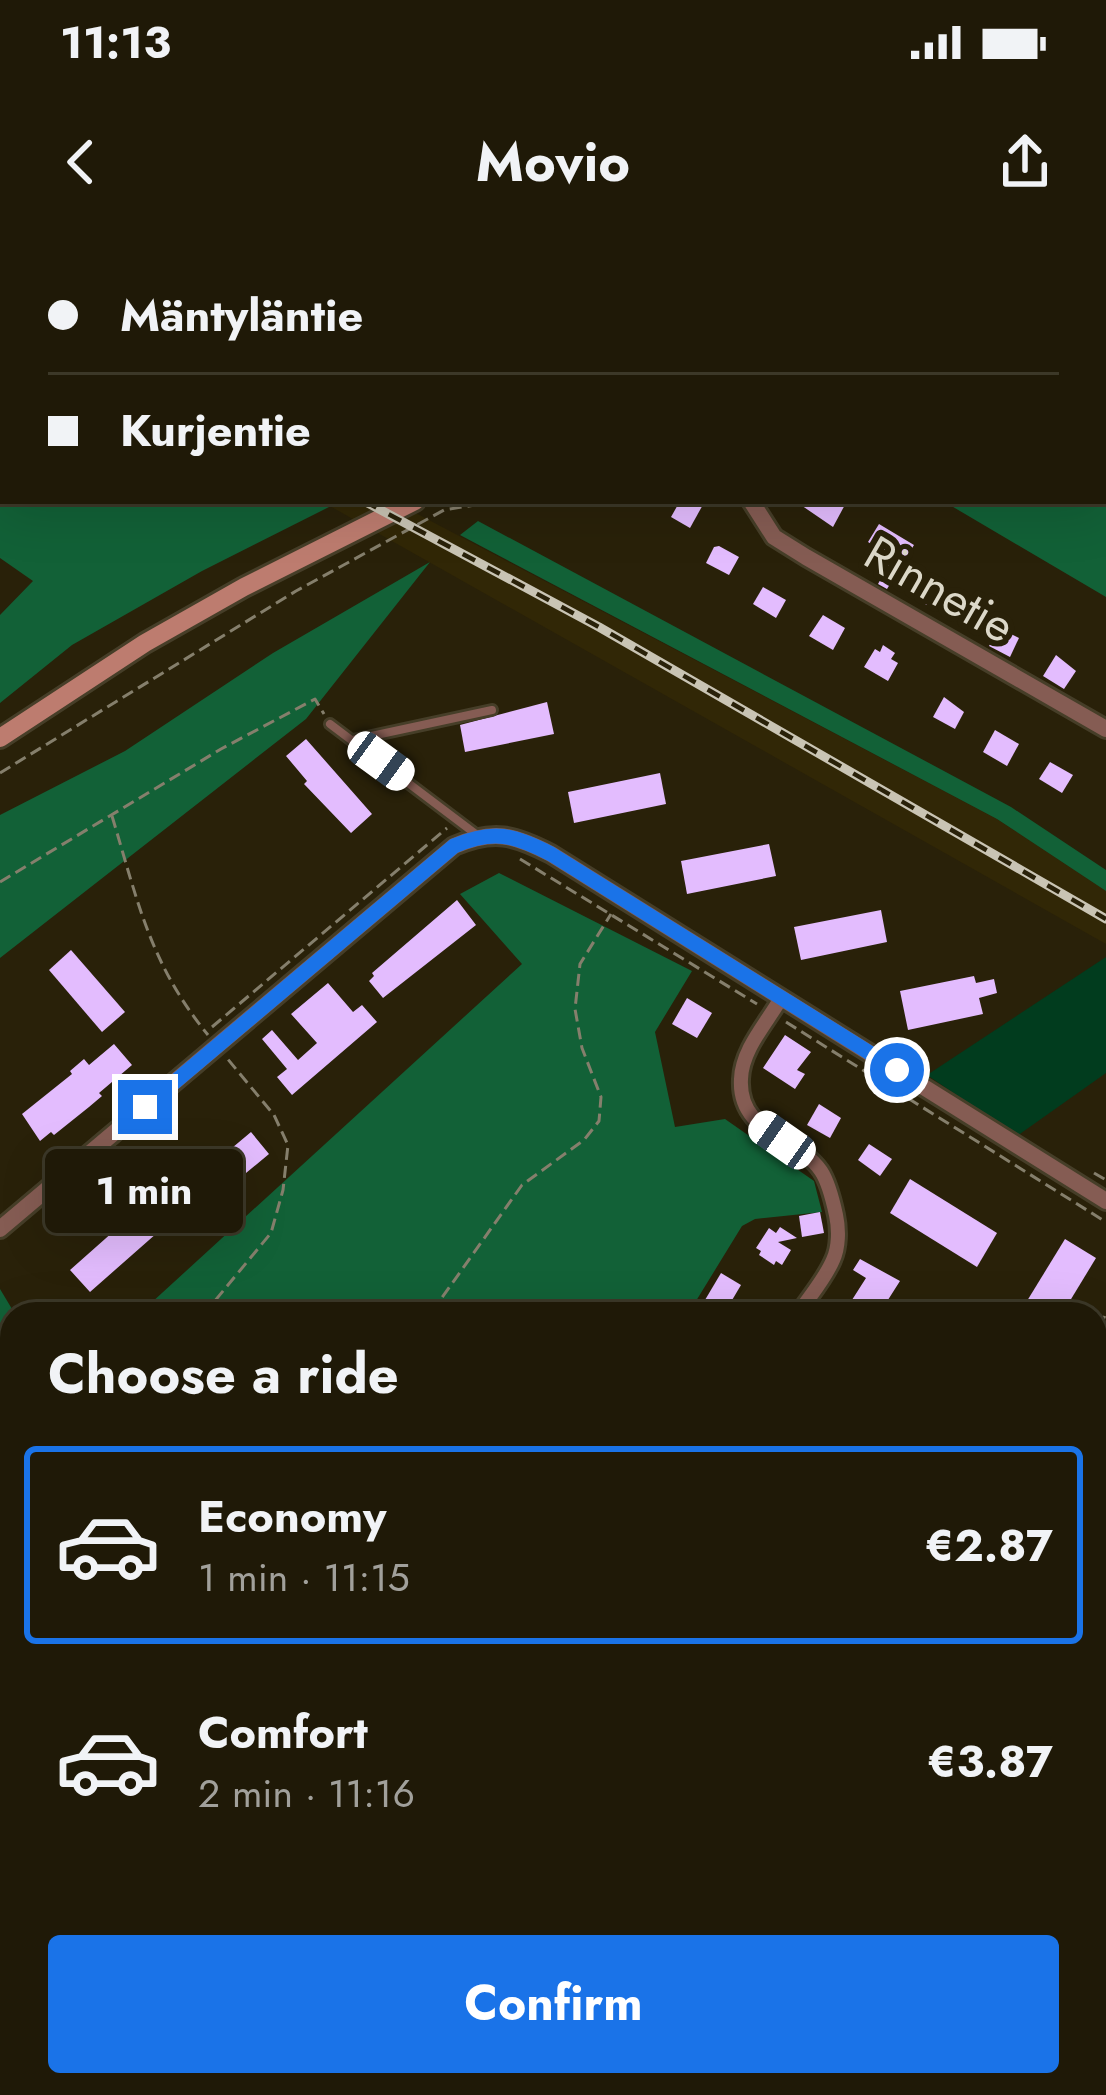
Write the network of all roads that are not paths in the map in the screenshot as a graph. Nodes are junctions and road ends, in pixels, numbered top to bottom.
1 (409, 504) edge
2 (753, 504) edge
3 (492, 710) dead end
4 (330, 724) road end
5 (1106, 729) edge
6 (0, 738) edge
7 (352, 740) junction
8 (486, 835) junction
9 (777, 1006) junction
10 (1106, 1201) edge
11 (0, 1229) edge
12 (806, 1302) edge

1 - 6 main road
2 - 5 street, Rinnetie
3 - 7 lane
4 - 7 lane
7 - 8 lane
8 - 9 street
8 - 11 street
9 - 10 street
9 - 12 street

